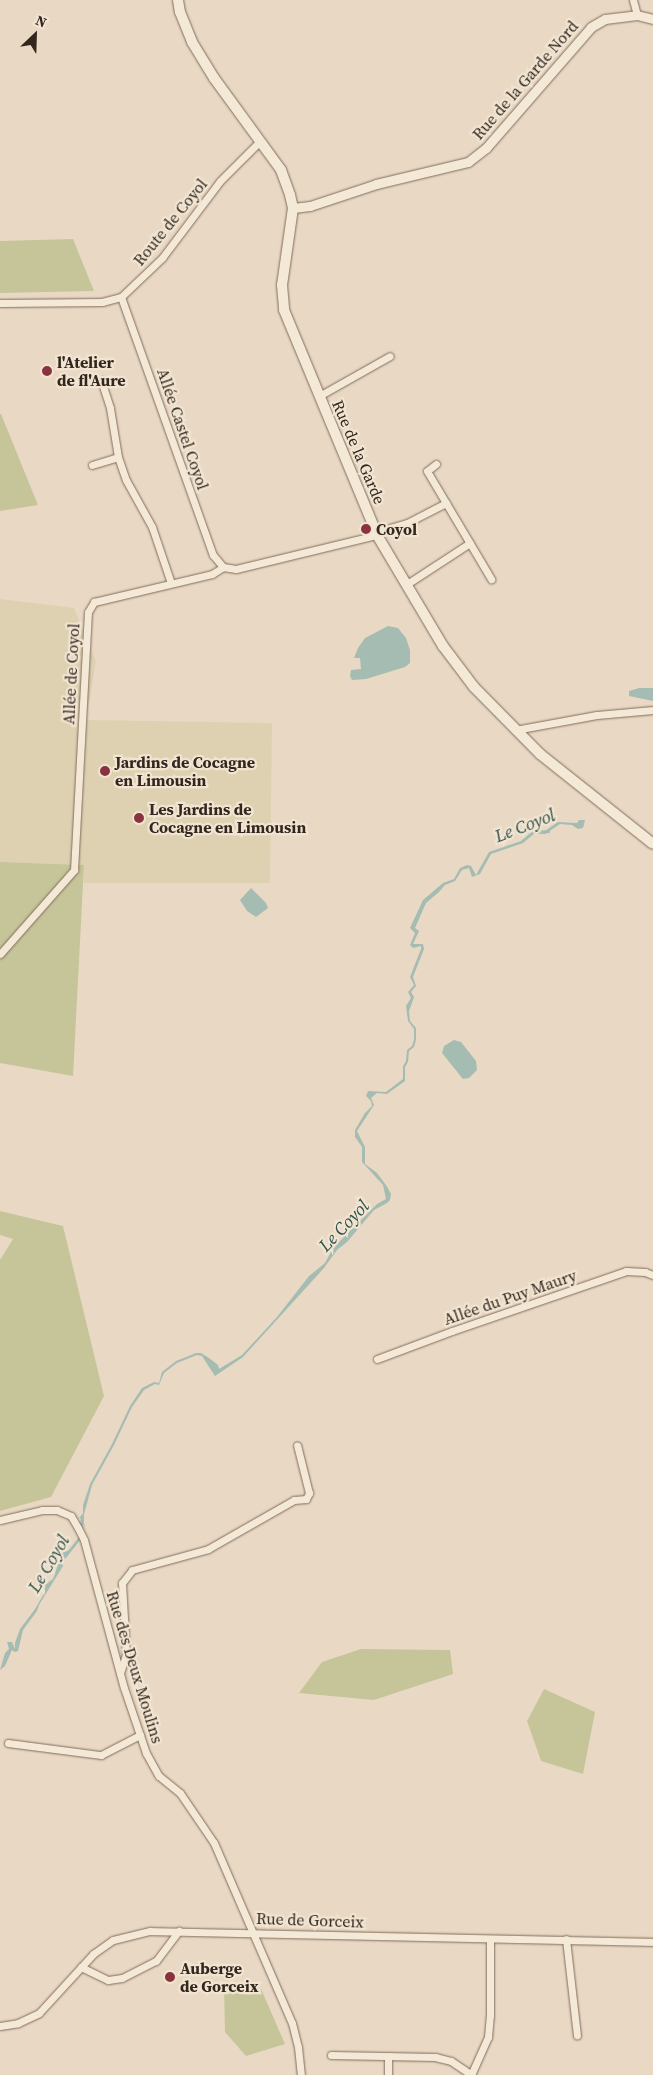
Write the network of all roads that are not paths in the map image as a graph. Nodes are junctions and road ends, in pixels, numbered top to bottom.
1 (178, 0) edge
2 (633, 0) edge
3 (637, 15) junction
4 (653, 19) edge
5 (260, 141) junction
6 (293, 208) junction
7 (121, 297) junction
8 (0, 303) edge
9 (390, 356) dead end
10 (101, 380) dead end
11 (319, 396) junction
12 (118, 457) junction
13 (436, 464) dead end
14 (92, 465) dead end
15 (446, 503) junction
16 (376, 534) junction
17 (470, 543) junction
18 (223, 567) junction
19 (491, 579) dead end
20 (170, 583) junction
21 (407, 584) junction
22 (653, 710) edge
23 (515, 730) junction
24 (653, 844) edge
25 (0, 954) edge
26 (653, 1275) edge
27 (377, 1359) dead end
28 (297, 1445) dead end
29 (0, 1520) edge
30 (120, 1673) junction
31 (140, 1735) junction
32 (8, 1744) dead end
33 (179, 1931) junction
34 (253, 1932) junction
35 (490, 1939) junction
36 (566, 1939) junction
37 (653, 1942) edge
38 (81, 1967) junction
39 (0, 2026) edge
40 (577, 2035) dead end
41 (331, 2055) dead end
42 (388, 2056) junction
43 (301, 2075) edge
44 (388, 2075) edge
45 (471, 2075) edge

1 - 5 main road, Rue de la Garde
2 - 3 street
3 - 4 street
3 - 6 street, Rue de la Garde Nord
5 - 6 main road, Rue de la Garde
5 - 7 street, Route de Coyol
6 - 11 main road, Rue de la Garde
7 - 8 street
7 - 18 street, Allée Castel Coyol
9 - 11 street
10 - 12 street
11 - 16 main road, Rue de la Garde
12 - 14 street
12 - 20 street
13 - 15 street
15 - 16 street, Allée de Coyol
15 - 17 street
16 - 18 street, Allée de Coyol
16 - 21 main road, Rue de la Garde
17 - 19 street
17 - 21 street
18 - 20 street, Allée de Coyol
20 - 25 street, Allée de Coyol
21 - 23 main road, Rue de la Garde
22 - 23 street
23 - 24 main road, Rue de la Garde
26 - 27 street, Allée du Puy Maury
28 - 30 street
29 - 30 street, Rue des Deux Moulins
30 - 31 street, Rue des Deux Moulins
31 - 32 street
31 - 34 street, Rue des Deux Moulins
33 - 34 street, Rue de Gorceix
33 - 38 street, Rue de Gorceix
33 - 38 street
34 - 35 street, Rue de Gorceix
34 - 43 street, Rue des Deux Moulins
35 - 36 street, Rue de Gorceix
35 - 45 street
36 - 37 street, Rue de Gorceix
36 - 40 street
38 - 39 street, Rue de Gorceix
41 - 42 street
42 - 44 street
42 - 45 street

